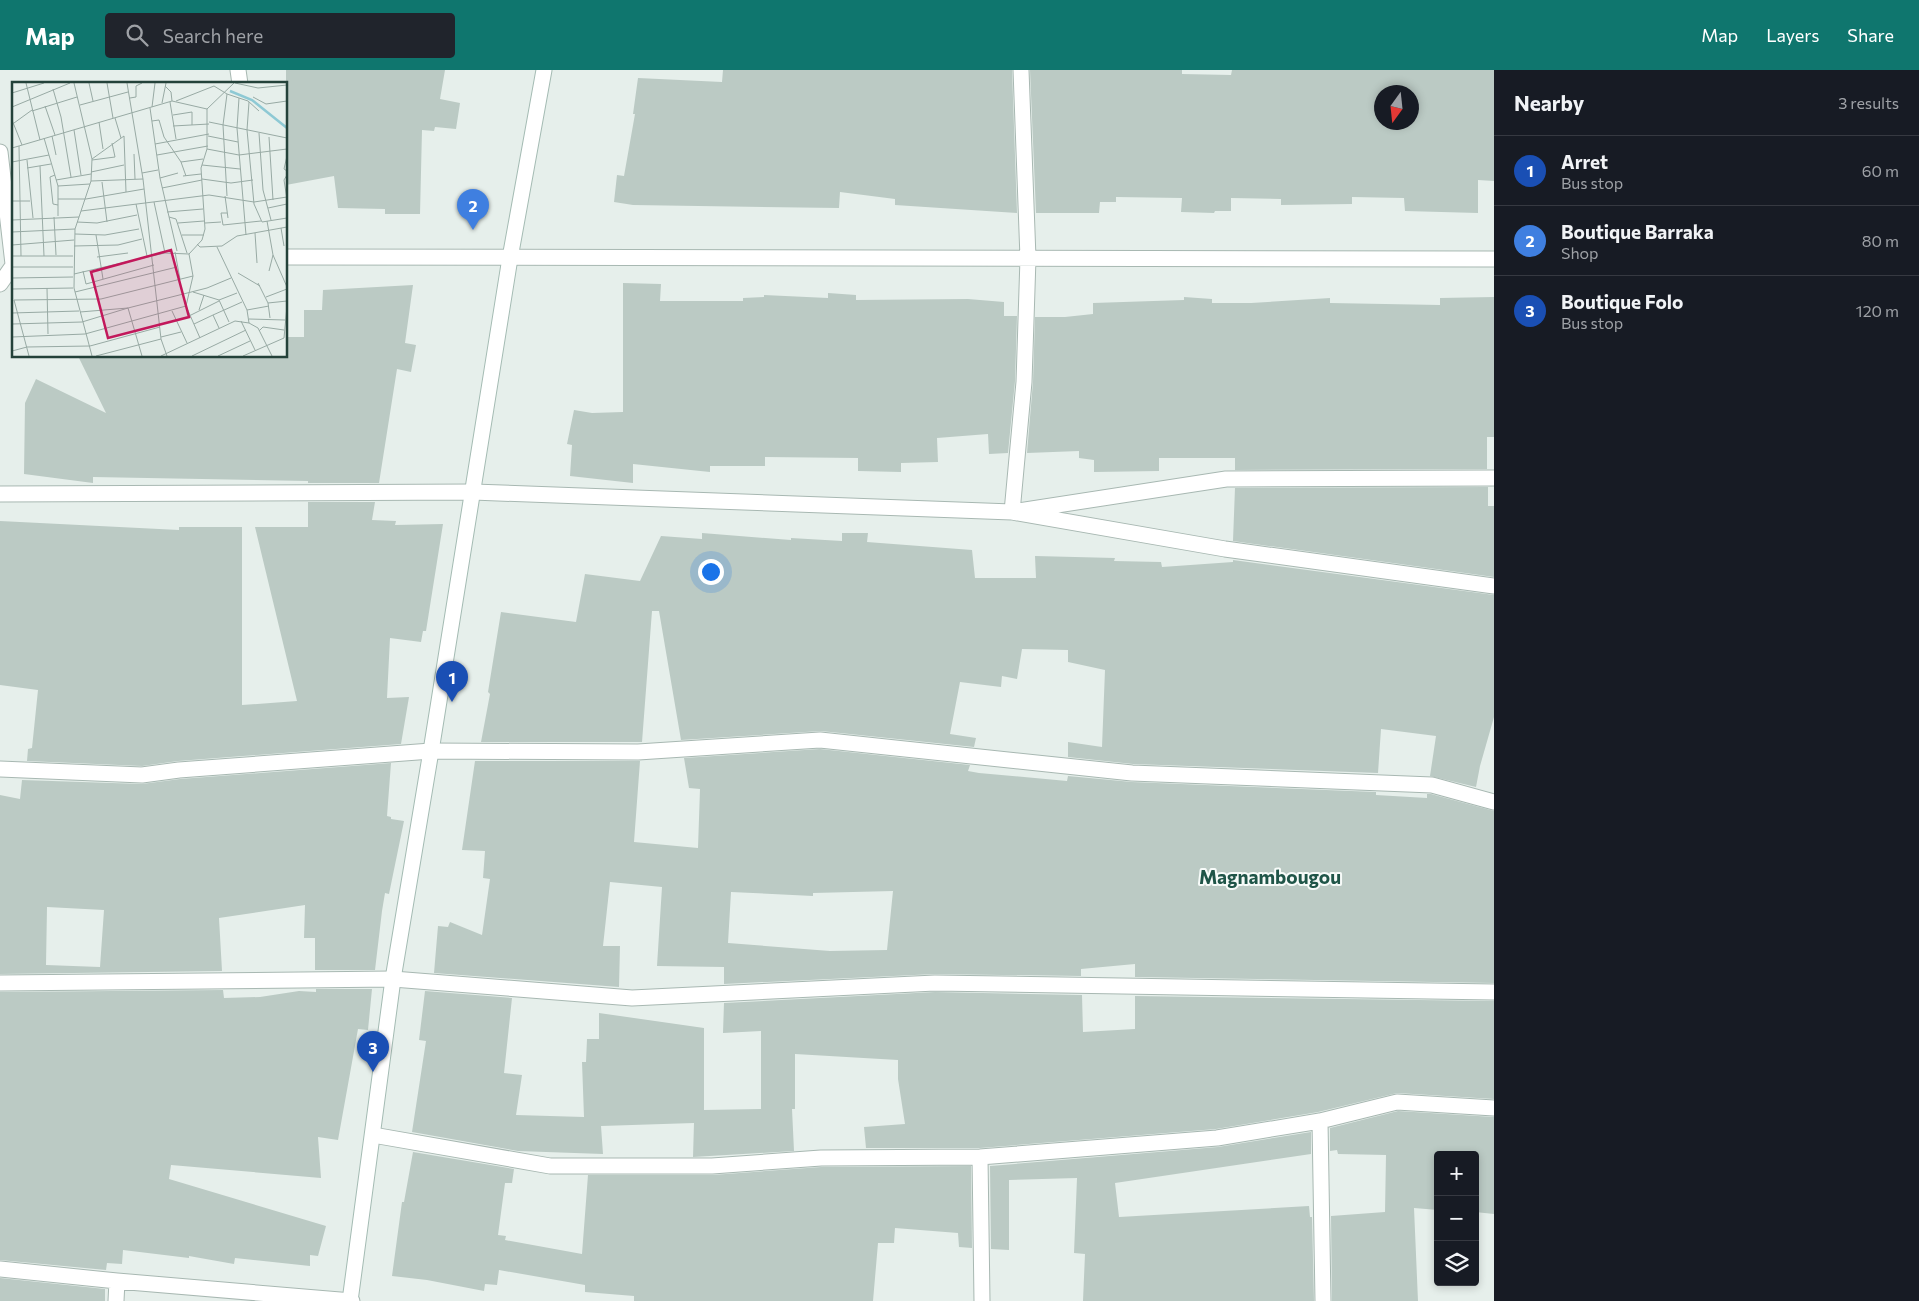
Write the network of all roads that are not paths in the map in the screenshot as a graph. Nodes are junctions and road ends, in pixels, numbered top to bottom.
1 (544, 70) edge
2 (1021, 70) edge
3 (0, 152) edge
4 (12, 255) edge
5 (288, 258) edge
6 (510, 258) junction
7 (1028, 258) junction
8 (1494, 258) edge
9 (12, 266) edge
10 (0, 284) edge
11 (1494, 478) edge
12 (473, 492) junction
13 (0, 494) edge
14 (1012, 512) junction
15 (1494, 586) edge
16 (431, 751) junction
17 (0, 769) edge
18 (1494, 802) edge
19 (392, 979) junction
20 (0, 982) edge
21 (1494, 992) edge
22 (1494, 1108) edge
23 (1320, 1121) junction
24 (372, 1135) junction
25 (980, 1157) junction
26 (0, 1268) edge
27 (117, 1281) junction
28 (116, 1301) edge
29 (350, 1301) edge
30 (982, 1301) edge
31 (1323, 1301) edge

1 - 6 street
2 - 7 street
3 - 4 street
5 - 6 street
6 - 7 street
6 - 12 street
7 - 8 street
7 - 14 street
9 - 10 street
11 - 14 street
12 - 13 street
12 - 14 street
12 - 16 street
14 - 15 street
16 - 17 street
16 - 18 street
16 - 19 street
19 - 20 street
19 - 21 street
19 - 24 street
22 - 23 street
23 - 25 street
23 - 31 street
24 - 25 street
24 - 29 street
25 - 30 street
26 - 27 street
27 - 28 street
27 - 29 street

